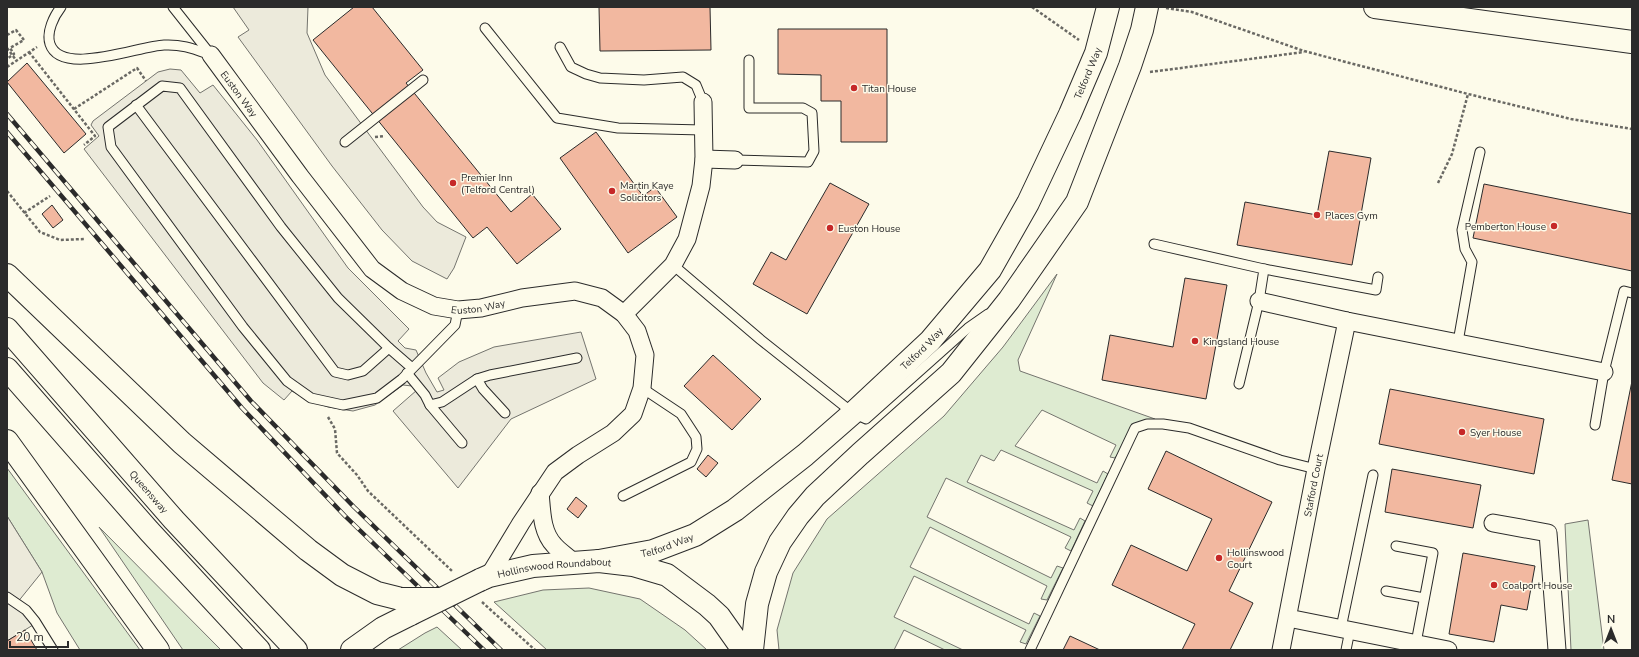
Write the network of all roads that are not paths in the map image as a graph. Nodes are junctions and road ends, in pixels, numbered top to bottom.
1 (61, 7) edge
2 (173, 7) edge
3 (1156, 7) edge
4 (1375, 7) edge
5 (1106, 15) edge
6 (485, 28) dead end
7 (1632, 42) edge
8 (560, 47) dead end
9 (211, 55) junction
10 (749, 60) dead end
11 (423, 80) dead end
12 (703, 102) joint
13 (136, 105) junction
14 (703, 130) junction
15 (345, 142) dead end
16 (1480, 152) dead end
17 (704, 159) junction
18 (735, 160) joint
19 (1154, 244) dead end
20 (673, 265) junction
21 (1264, 269) junction
22 (7, 274) edge
23 (1378, 277) dead end
24 (1632, 293) edge
25 (1009, 300) junction
26 (1259, 301) junction
27 (458, 310) junction
28 (624, 314) junction
29 (1347, 321) junction
30 (7, 329) edge
31 (1458, 342) junction
32 (389, 348) junction
33 (577, 358) dead end
34 (7, 369) edge
35 (409, 370) junction
36 (1604, 372) junction
37 (476, 379) junction
38 (1239, 384) dead end
39 (642, 388) junction
40 (430, 404) junction
41 (505, 413) dead end
42 (854, 413) junction
43 (1595, 425) dead end
44 (7, 441) edge
45 (462, 443) dead end
46 (1316, 469) junction
47 (1373, 475) dead end
48 (540, 493) junction
49 (623, 496) dead end
50 (1493, 523) dead end
51 (1396, 546) dead end
52 (599, 561) junction
53 (573, 562) junction
54 (483, 585) junction
55 (1386, 591) dead end
56 (7, 596) edge
57 (1424, 598) junction
58 (406, 606) junction
59 (1288, 618) junction
60 (1346, 629) junction
61 (1416, 643) junction
62 (361, 644) edge
63 (53, 650) edge
64 (158, 650) edge
65 (259, 650) edge
66 (296, 650) edge
67 (743, 650) edge
68 (752, 650) edge
69 (1030, 650) edge
70 (1281, 650) edge
71 (1346, 650) edge
72 (1443, 650) edge
73 (1557, 650) edge

1 - 9 lane
2 - 9 lane
3 - 25 main road
4 - 7 main road
5 - 42 main road, Telford Way
6 - 14 lane
8 - 12 lane
9 - 27 street, Euston Way
10 - 18 lane
11 - 15 lane
12 - 14 street
13 - 32 lane
13 - 32 lane
13 - 35 lane
14 - 17 street
16 - 31 lane
17 - 18 street
17 - 20 street
19 - 21 lane
20 - 28 street
20 - 42 lane
21 - 23 lane
21 - 26 lane
22 - 58 main road
24 - 36 lane
25 - 42 lane
25 - 68 main road
26 - 29 street
26 - 38 lane
27 - 28 street, Euston Way
27 - 35 lane
28 - 39 street, Euston Way
29 - 31 street
29 - 46 street, Stafford Court
30 - 66 main road, Queensway
31 - 36 street
32 - 35 lane
33 - 37 lane
34 - 65 main road
35 - 40 lane
36 - 43 lane
37 - 40 lane
37 - 41 lane
39 - 48 street, Euston Way
39 - 49 lane
40 - 45 lane
42 - 52 main road, Telford Way
44 - 64 main road
46 - 59 street, Stafford Court
46 - 69 lane
47 - 60 lane
48 - 53 street
48 - 54 street, Euston Way
50 - 73 street
51 - 57 lane
52 - 53 main road, Hollinswood Roundabout
52 - 67 main road, Hollinswood Roundabout
53 - 54 main road, Hollinswood Roundabout
54 - 58 main road, Hollinswood Roundabout, bridge
55 - 57 lane
56 - 63 lane
57 - 61 lane
58 - 62 main road
59 - 60 street
59 - 70 street, Stafford Court
60 - 61 street
60 - 71 lane
61 - 72 street

